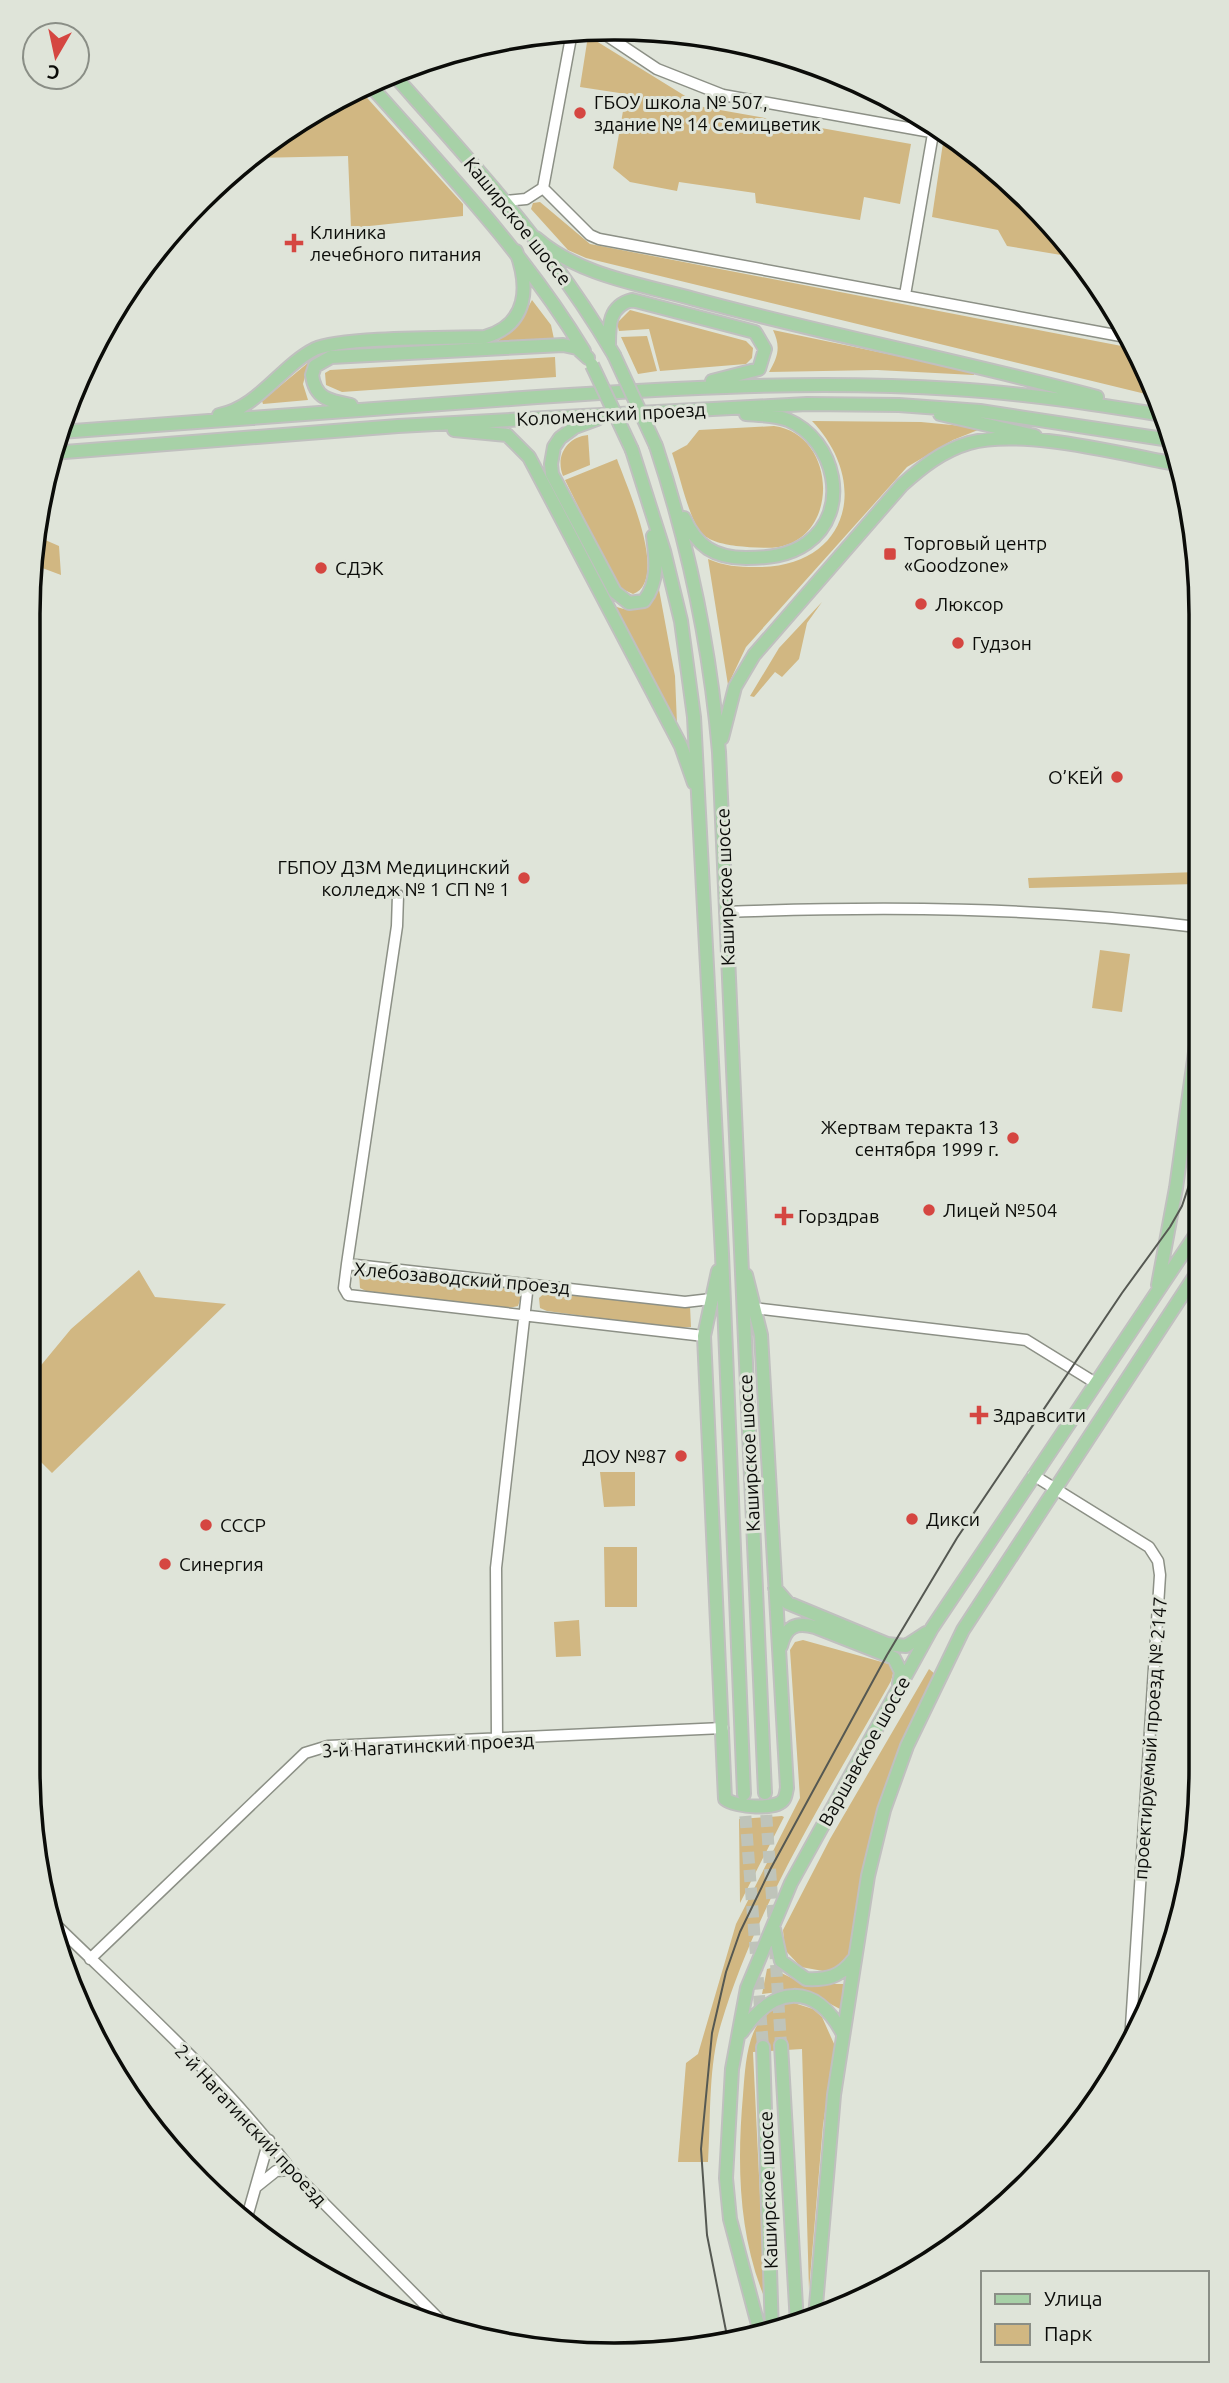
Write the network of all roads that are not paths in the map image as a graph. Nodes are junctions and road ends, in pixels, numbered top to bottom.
1 (614, 40) edge
2 (570, 42) edge
3 (400, 82) edge
4 (376, 92) edge
5 (922, 130) edge
6 (935, 138) edge
7 (542, 188) junction
8 (506, 201) junction
9 (537, 238) junction
10 (516, 251) junction
11 (905, 295) junction
12 (1116, 335) edge
13 (612, 351) junction
14 (590, 362) junction
15 (681, 388) junction
16 (899, 405) junction
17 (372, 409) junction
18 (700, 409) junction
19 (1151, 412) edge
20 (1152, 413) edge
21 (614, 414) junction
22 (165, 424) junction
23 (398, 426) junction
24 (71, 431) edge
25 (1161, 439) edge
26 (1094, 449) junction
27 (64, 452) edge
28 (1168, 463) edge
29 (671, 492) junction
30 (646, 495) junction
31 (719, 752) junction
32 (699, 798) junction
33 (398, 895) dead end
34 (725, 912) junction
35 (1189, 926) edge
36 (1189, 1104) edge
37 (1189, 1244) edge
38 (740, 1245) junction
39 (722, 1254) junction
40 (347, 1264) junction
41 (527, 1284) junction
42 (1189, 1285) edge
43 (1158, 1288) junction
44 (711, 1298) junction
45 (753, 1308) junction
46 (525, 1315) junction
47 (704, 1336) junction
48 (1094, 1382) junction
49 (1033, 1475) junction
50 (1055, 1488) junction
51 (773, 1578) junction
52 (932, 1628) junction
53 (779, 1653) junction
54 (897, 1690) junction
55 (723, 1728) junction
56 (497, 1740) junction
57 (765, 1793) tunnel mouth
58 (744, 1794) tunnel mouth
59 (774, 1925) junction
60 (65, 1934) edge
61 (90, 1959) junction
62 (854, 1959) junction
63 (1132, 2019) edge
64 (843, 2034) junction
65 (737, 2038) junction
66 (781, 2045) tunnel mouth
67 (763, 2047) tunnel mouth
68 (269, 2140) junction
69 (291, 2170) junction
70 (256, 2186) junction
71 (249, 2211) edge
72 (816, 2306) edge
73 (427, 2311) edge
74 (796, 2313) edge
75 (772, 2320) edge
76 (758, 2324) edge

1 - 5 street
2 - 7 street
3 - 8 main road, Каширское шоссе
4 - 10 main road, Каширское шоссе
6 - 11 street
7 - 8 street
7 - 11 street
8 - 9 main road, Каширское шоссе
9 - 13 main road, Каширское шоссе
9 - 19 main road
10 - 14 main road, Каширское шоссе
10 - 22 main road
11 - 12 street
13 - 15 main road
13 - 29 main road, Каширское шоссе, bridge
14 - 17 main road
14 - 30 main road, Каширское шоссе, bridge
15 - 17 main road, Коломенский проезд
15 - 20 main road, Коломенский проезд
16 - 18 main road, Коломенский проезд
16 - 25 main road, Коломенский проезд
16 - 26 main road
17 - 22 main road, Коломенский проезд
18 - 21 main road, Коломенский проезд
18 - 29 main road
21 - 23 main road, Коломенский проезд
21 - 30 main road
22 - 24 main road, Коломенский проезд
23 - 27 main road, Коломенский проезд
23 - 32 main road
26 - 28 main road
26 - 31 main road
29 - 31 main road, Каширское шоссе
30 - 32 main road, Каширское шоссе
31 - 34 main road, Каширское шоссе
32 - 39 main road, Каширское шоссе
33 - 40 street
34 - 35 street
34 - 38 main road, Каширское шоссе
36 - 43 main road
37 - 43 main road, Варшавское шоссе
38 - 45 main road
38 - 57 main road, Каширское шоссе
39 - 44 main road
39 - 58 main road, Каширское шоссе
40 - 41 street, Хлебозаводский проезд
40 - 46 street, Хлебозаводский проезд
41 - 44 street, Хлебозаводский проезд
41 - 46 street
42 - 50 main road, Варшавское шоссе
43 - 48 main road, Варшавское шоссе
44 - 47 main road
45 - 48 street
45 - 51 main road
46 - 47 street, Хлебозаводский проезд
46 - 56 street
47 - 55 main road
48 - 49 main road, Варшавское шоссе
49 - 50 street, проектируемый проезд № 2147
49 - 52 main road, Варшавское шоссе
50 - 62 main road, Варшавское шоссе
50 - 63 street, проектируемый проезд № 2147
51 - 52 main road
51 - 53 main road
52 - 54 main road, Варшавское шоссе
53 - 54 main road
53 - 55 main road
54 - 59 main road, Варшавское шоссе
55 - 56 street, 3-й Нагатинский проезд
56 - 61 street, 3-й Нагатинский проезд
59 - 62 main road
59 - 65 main road, Варшавское шоссе
60 - 61 street, 2-й Нагатинский проезд
61 - 68 street, 2-й Нагатинский проезд
62 - 64 main road, Варшавское шоссе
64 - 65 main road
64 - 72 main road, Варшавское шоссе
65 - 76 main road, Варшавское шоссе
66 - 74 main road, Каширское шоссе
67 - 75 main road, Каширское шоссе
68 - 69 street, 2-й Нагатинский проезд
68 - 70 street
69 - 70 street
69 - 73 street, 2-й Нагатинский проезд
70 - 71 street

